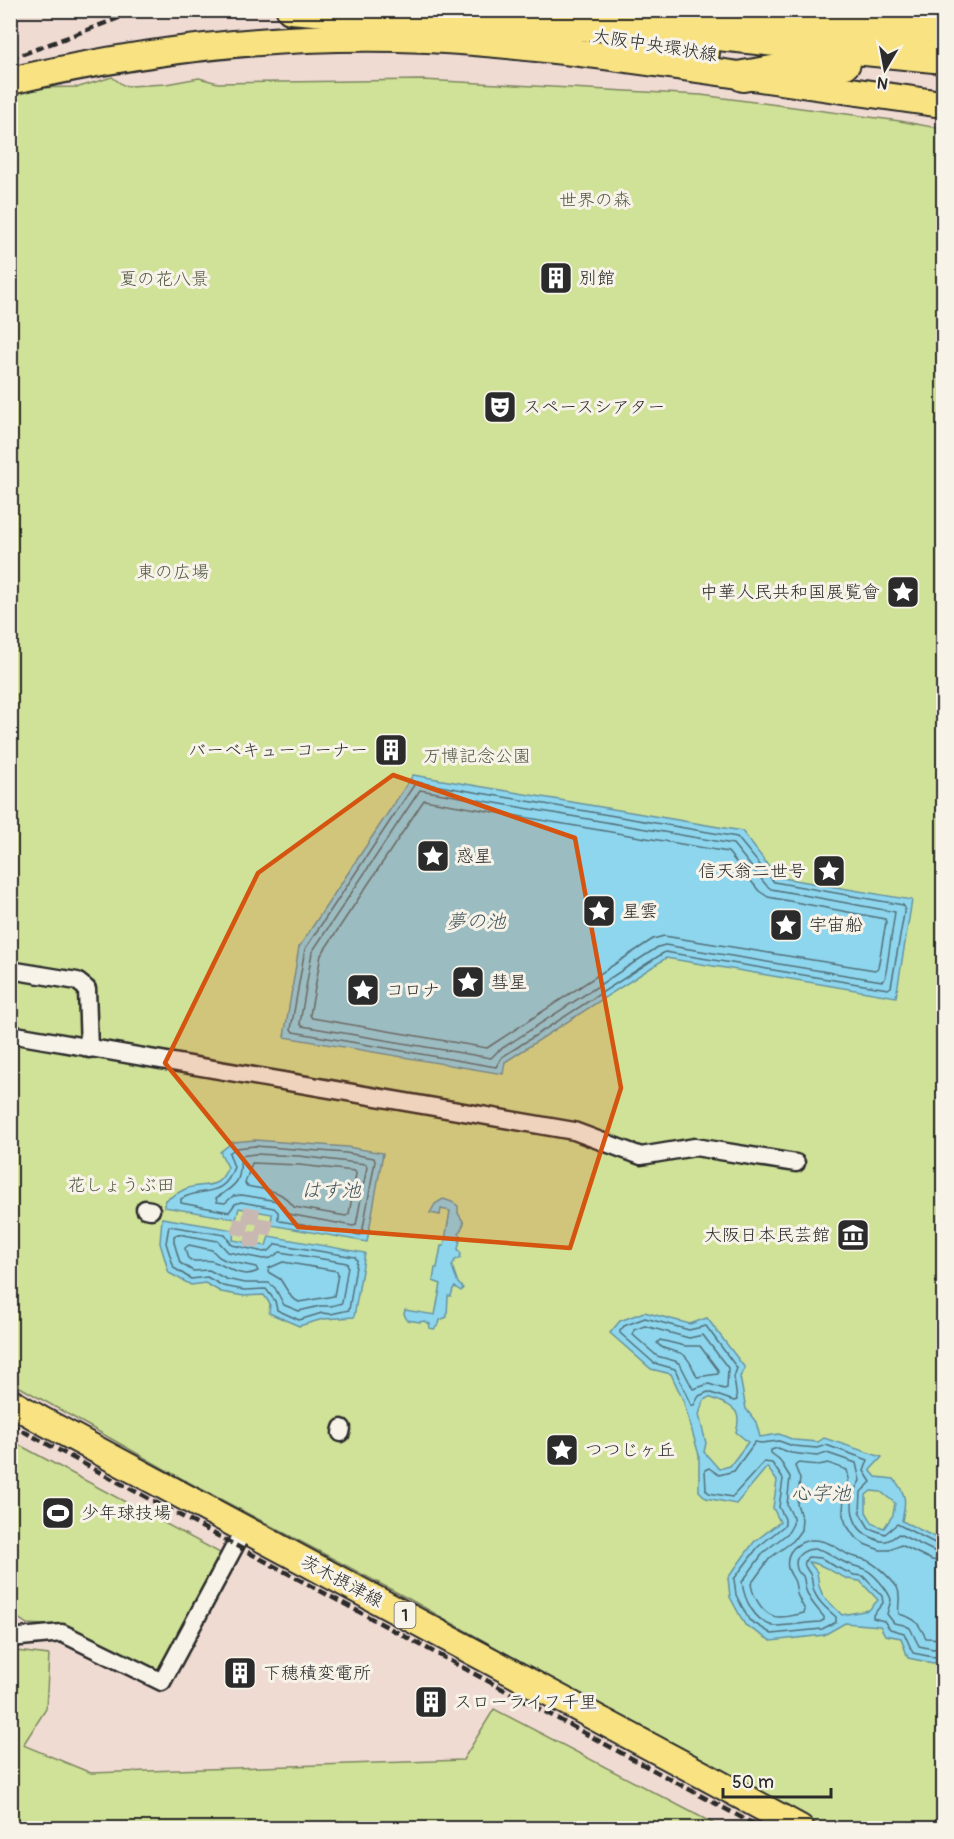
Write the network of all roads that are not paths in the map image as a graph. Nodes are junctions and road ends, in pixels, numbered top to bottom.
1 (290, 10) edge
2 (695, 10) edge
3 (870, 10) edge
4 (944, 18) edge
5 (506, 25) junction
6 (944, 31) edge
7 (944, 58) edge
8 (783, 68) junction
9 (944, 73) edge
10 (742, 76) junction
11 (10, 81) edge
12 (943, 104) edge
13 (10, 970) edge
14 (10, 1034) edge
15 (89, 1049) junction
16 (796, 1163) dead end
17 (10, 1402) edge
18 (244, 1529) junction
19 (10, 1638) edge
20 (800, 1828) edge

1 - 5 main road, 大阪中央環状線
2 - 6 highway
3 - 4 highway
5 - 7 highway
5 - 8 main road, 大阪中央環状線
8 - 9 highway
8 - 10 highway
8 - 12 main road, 大阪中央環状線
10 - 11 main road
10 - 12 main road
13 - 15 street
14 - 15 street
15 - 16 street
17 - 18 main road, 茨木摂津線 / 1
18 - 19 street
18 - 20 main road, 茨木摂津線 / 1

